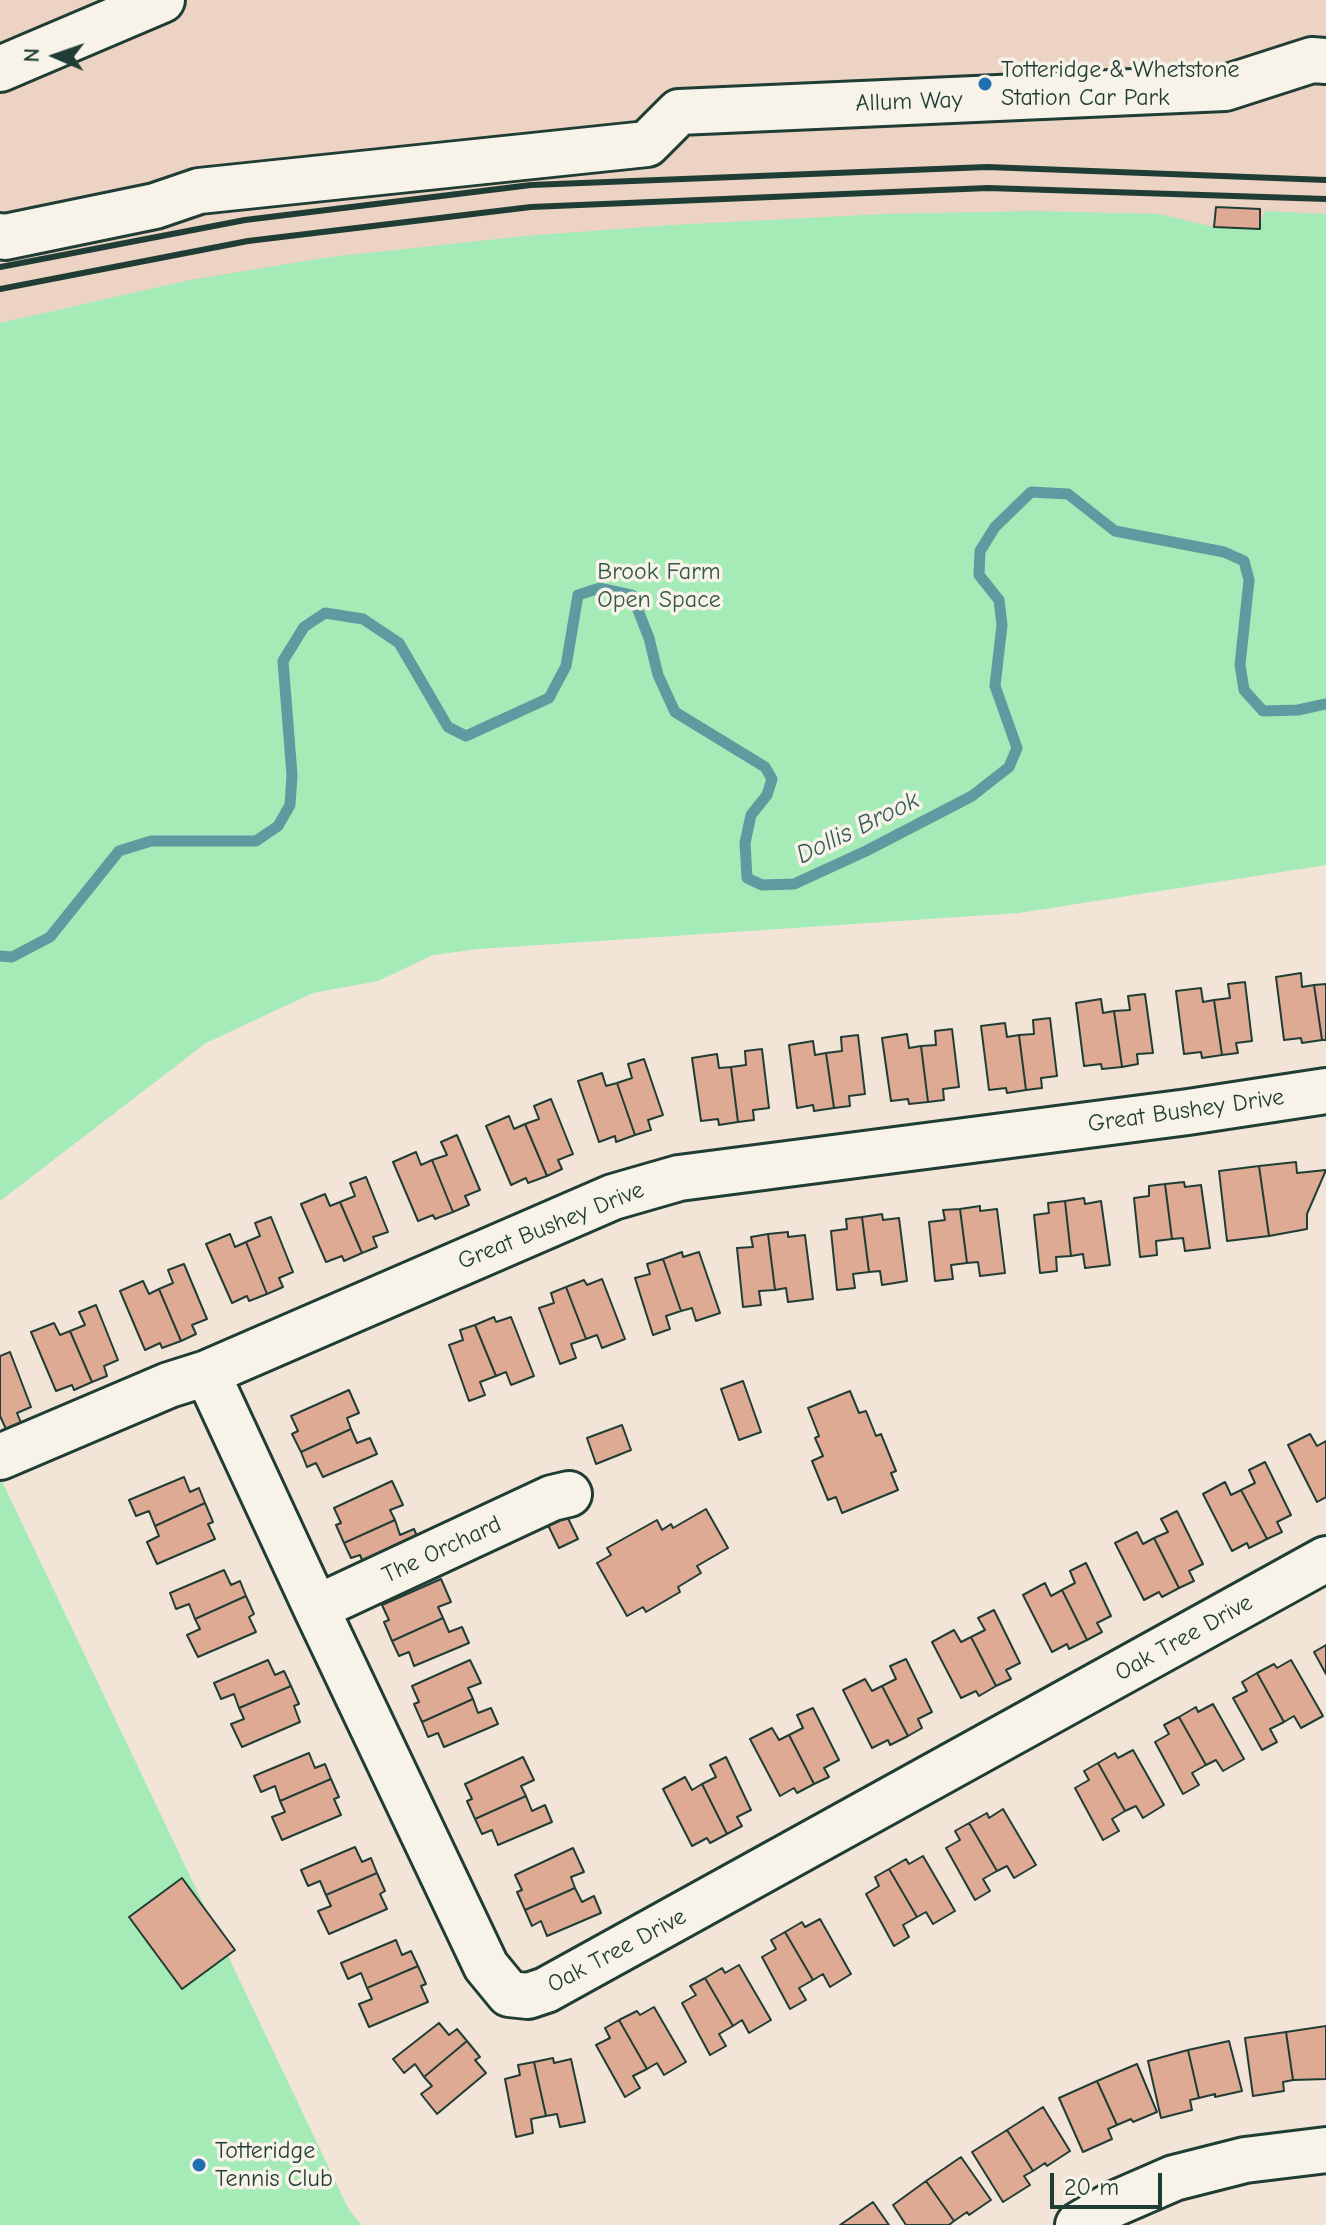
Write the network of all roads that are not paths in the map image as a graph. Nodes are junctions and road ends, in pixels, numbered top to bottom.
1 (162, 0) edge
2 (1326, 61) edge
3 (0, 69) edge
4 (0, 236) edge
5 (1326, 1091) edge
6 (207, 1373) junction
7 (0, 1457) edge
8 (569, 1494) dead end
9 (1326, 1559) edge
10 (316, 1608) junction
11 (1326, 2150) edge
12 (1078, 2225) edge

1 - 3 street
2 - 4 street, Allum Way
5 - 6 street, Great Bushey Drive
6 - 7 street, Great Bushey Drive
6 - 10 street, Oak Tree Drive
8 - 10 street, The Orchard
9 - 10 street, Oak Tree Drive
11 - 12 street

